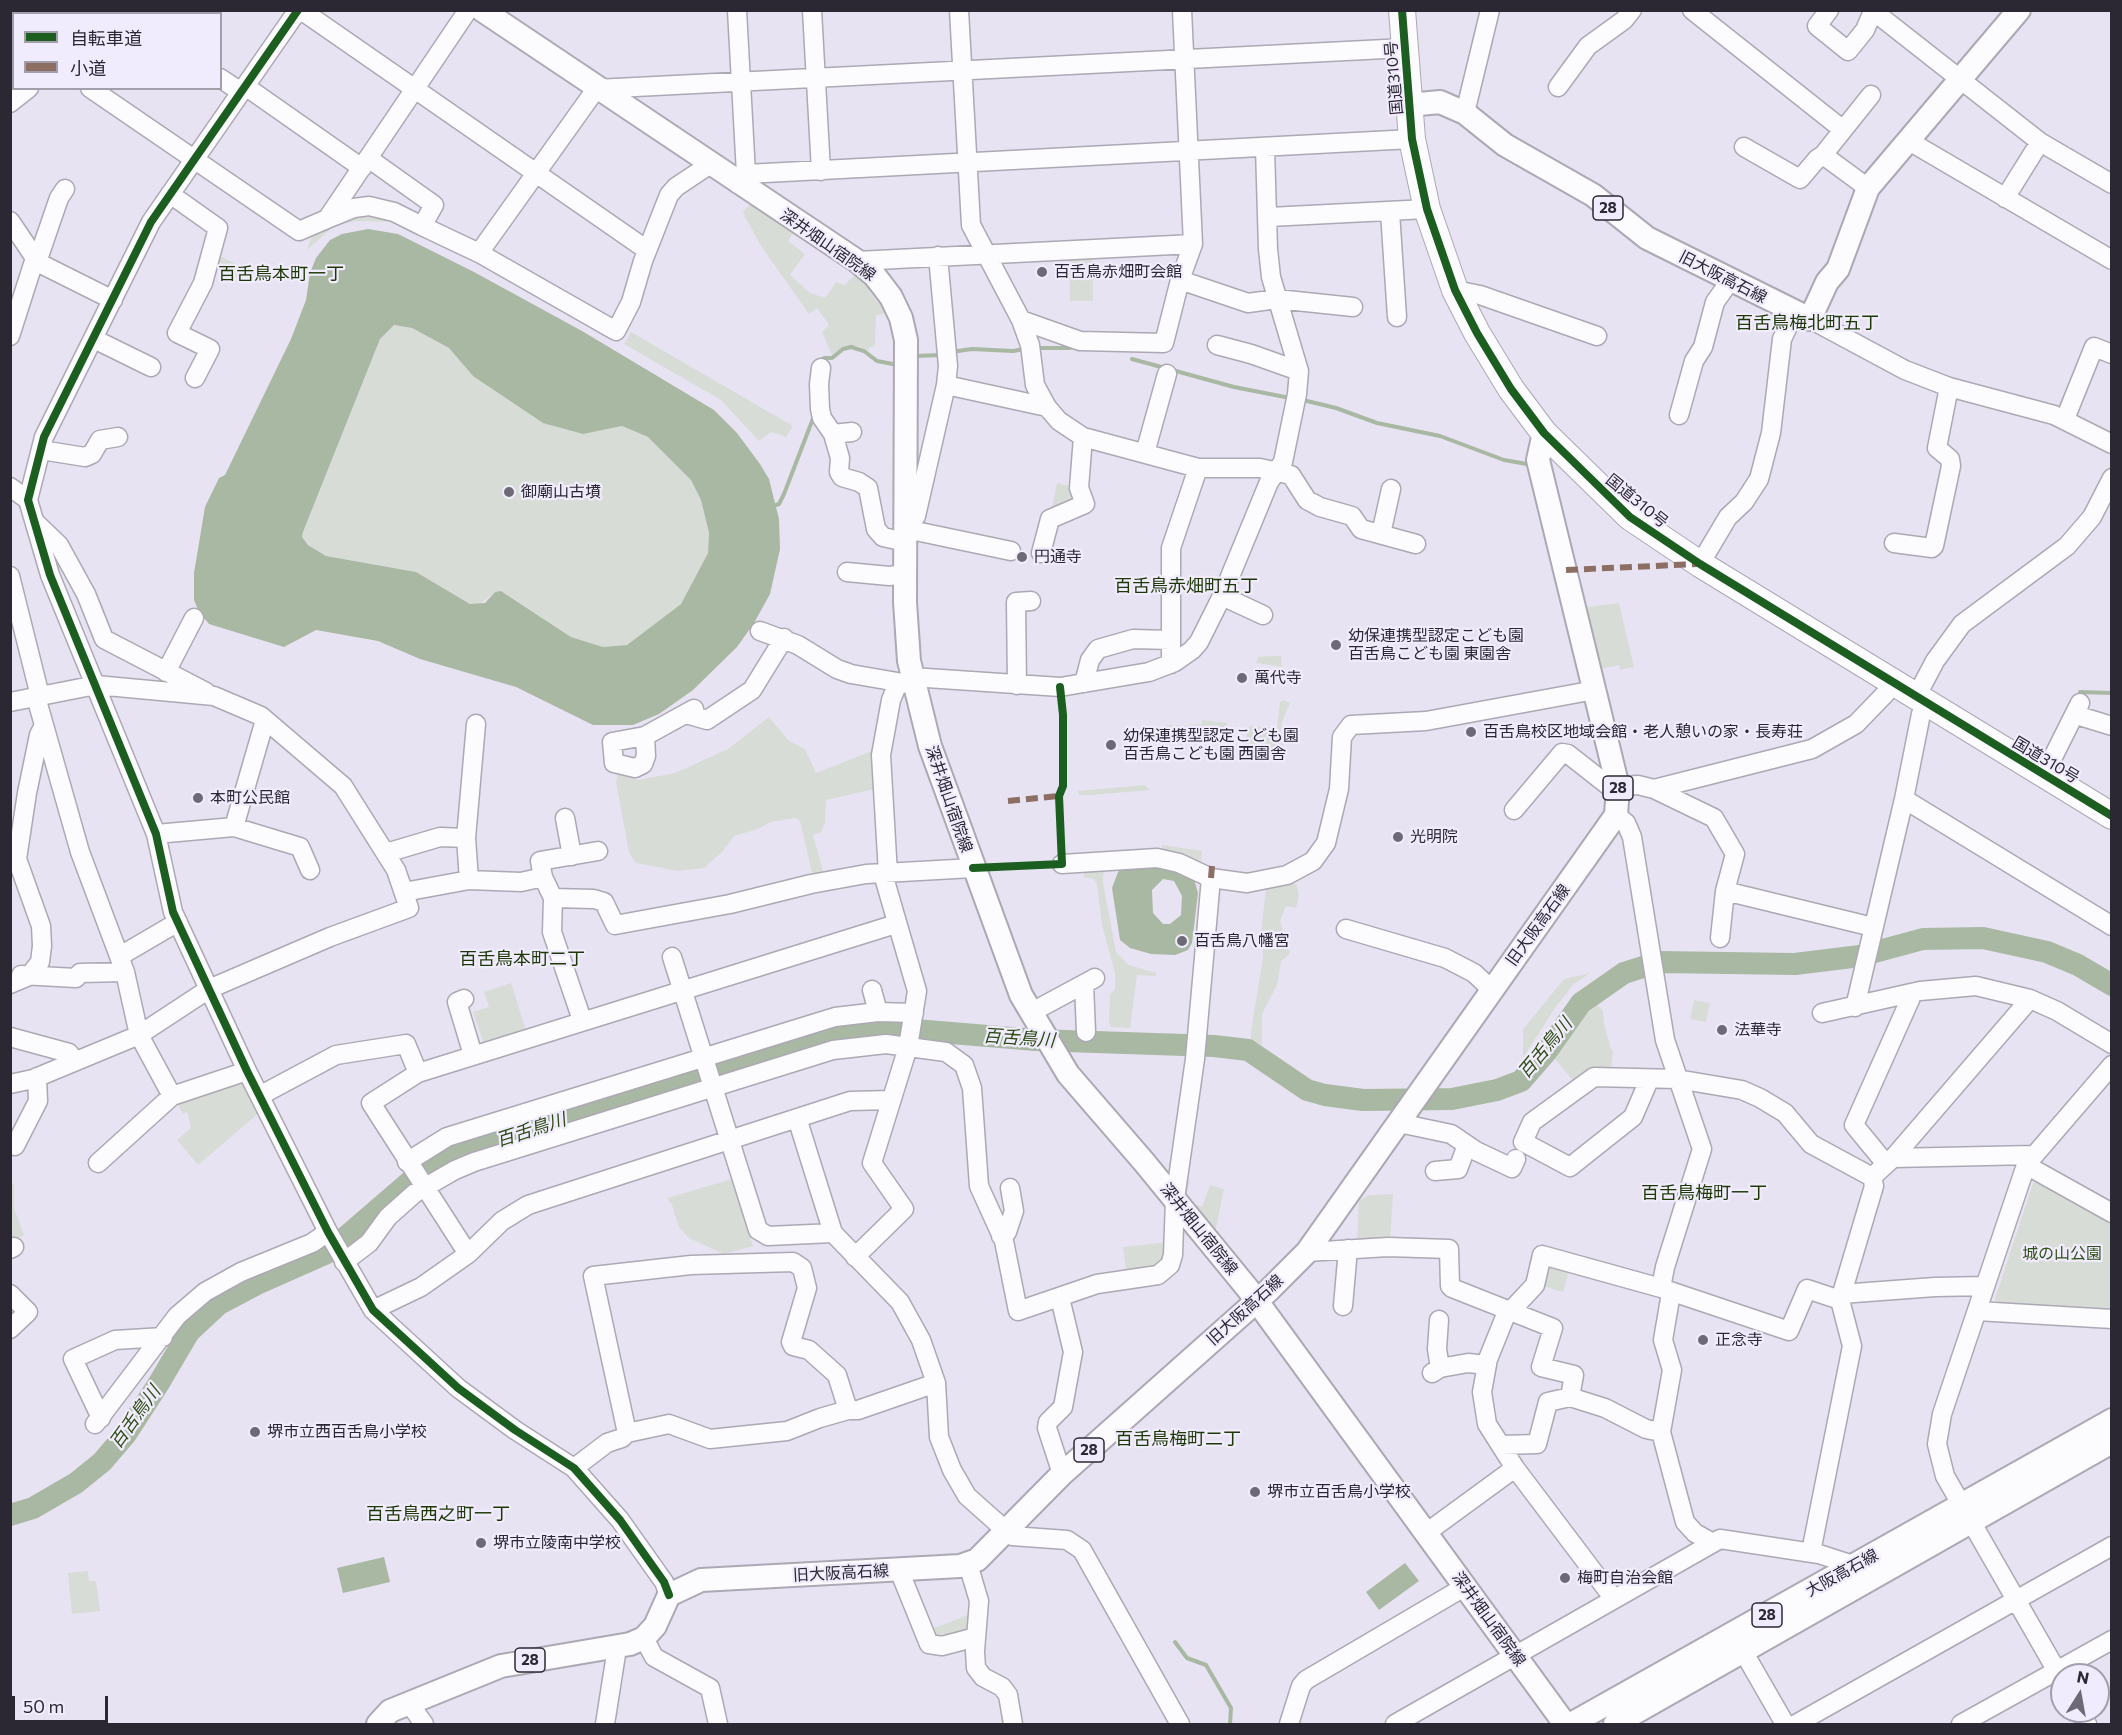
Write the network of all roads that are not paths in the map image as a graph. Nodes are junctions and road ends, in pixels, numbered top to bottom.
1 (300, 10) edge
2 (468, 10) edge
3 (482, 10) edge
4 (737, 10) edge
5 (812, 10) edge
6 (959, 10) edge
7 (1182, 10) edge
8 (1402, 10) edge
9 (1490, 10) edge
10 (1632, 10) edge
11 (1692, 10) edge
12 (1829, 10) edge
13 (2019, 10) edge
14 (1872, 11) edge
15 (1405, 48) junction
16 (1184, 58) junction
17 (962, 70) junction
18 (817, 77) junction
19 (222, 79) edge
20 (1961, 81) junction
21 (741, 82) junction
22 (1558, 87) dead end
23 (414, 88) junction
24 (243, 89) junction
25 (596, 89) junction
26 (26, 90) edge
27 (93, 90) edge
28 (1870, 95) dead end
29 (10, 103) edge
30 (1409, 105) junction
31 (1465, 113) junction
32 (1842, 129) junction
33 (1412, 140) junction
34 (1909, 141) junction
35 (2040, 142) junction
36 (1744, 147) dead end
37 (1265, 148) junction
38 (1189, 151) junction
39 (1823, 155) junction
40 (194, 161) junction
41 (365, 163) junction
42 (968, 163) junction
43 (709, 165) junction
44 (821, 171) junction
45 (536, 174) junction
46 (742, 179) junction
47 (2112, 184) edge
48 (1868, 188) junction
49 (65, 189) dead end
50 (170, 194) junction
51 (2005, 198) junction
52 (1427, 209) junction
53 (1390, 212) junction
54 (1269, 217) junction
55 (327, 219) junction
56 (10, 221) edge
57 (422, 226) junction
58 (1193, 244) junction
59 (647, 250) junction
60 (479, 253) junction
61 (988, 255) junction
62 (938, 256) junction
63 (36, 260) junction
64 (2112, 260) edge
65 (857, 261) junction
66 (1180, 280) junction
67 (1730, 281) junction
68 (1455, 290) junction
69 (1278, 299) junction
70 (113, 300) junction
71 (1353, 307) dead end
72 (1802, 316) junction
73 (1397, 317) dead end
74 (1020, 320) junction
75 (10, 336) edge
76 (1597, 336) dead end
77 (94, 339) junction
78 (1217, 345) dead end
79 (2112, 354) edge
80 (151, 367) dead end
81 (821, 368) dead end
82 (1299, 371) junction
83 (1167, 374) dead end
84 (195, 378) dead end
85 (946, 385) junction
86 (1949, 387) junction
87 (1047, 407) junction
88 (1679, 415) dead end
89 (2065, 419) junction
90 (852, 432) dead end
91 (1544, 433) junction
92 (833, 434) junction
93 (118, 437) dead end
94 (1083, 437) junction
95 (2112, 444) edge
96 (41, 450) junction
97 (1145, 453) junction
98 (1198, 468) junction
99 (1276, 471) junction
100 (2112, 478) edge
101 (10, 487) edge
102 (1391, 489) dead end
103 (28, 500) junction
104 (35, 521) junction
105 (906, 533) junction
106 (1381, 534) junction
107 (1894, 543) dead end
108 (1416, 544) dead end
109 (1011, 551) dead end
110 (1041, 553) dead end
111 (1700, 564) junction
112 (847, 572) dead end
113 (906, 574) junction
114 (10, 576) edge
115 (1222, 596) junction
116 (1030, 601) dead end
117 (1263, 615) dead end
118 (194, 618) dead end
119 (16, 626) edge
120 (760, 631) dead end
121 (784, 638) junction
122 (1171, 640) junction
123 (1171, 664) junction
124 (166, 672) junction
125 (908, 681) junction
126 (1893, 682) junction
127 (1084, 683) junction
128 (96, 685) junction
129 (1017, 685) junction
130 (1595, 690) junction
131 (214, 696) junction
132 (38, 697) junction
133 (1922, 700) junction
134 (10, 702) edge
135 (265, 720) junction
136 (476, 724) dead end
137 (2112, 726) edge
138 (43, 728) junction
139 (645, 736) dead end
140 (2044, 775) junction
141 (1618, 787) junction
142 (1654, 789) junction
143 (1904, 799) junction
144 (1514, 810) dead end
145 (1616, 815) junction
146 (2112, 816) edge
147 (565, 818) dead end
148 (234, 827) junction
149 (156, 834) junction
150 (465, 838) junction
151 (598, 851) dead end
152 (386, 853) junction
153 (572, 856) junction
154 (14, 859) edge
155 (1062, 864) dead end
156 (973, 868) junction
157 (310, 870) dead end
158 (885, 874) junction
159 (543, 877) junction
160 (1211, 878) junction
161 (469, 880) junction
162 (1725, 891) junction
163 (553, 898) junction
164 (406, 900) junction
165 (178, 922) junction
166 (896, 924) junction
167 (2112, 926) edge
168 (1874, 927) junction
169 (1346, 928) dead end
170 (1720, 938) dead end
171 (672, 957) dead end
172 (123, 964) junction
173 (10, 974) edge
174 (29, 976) junction
175 (10, 984) edge
176 (209, 989) junction
177 (872, 990) dead end
178 (1492, 990) junction
179 (683, 991) junction
180 (1913, 993) junction
181 (464, 999) dead end
182 (2030, 999) junction
183 (1855, 1007) junction
184 (878, 1012) junction
185 (1030, 1013) junction
186 (1822, 1013) dead end
187 (914, 1015) junction
188 (582, 1020) junction
189 (1086, 1032) dead end
190 (139, 1035) junction
191 (10, 1037) edge
192 (909, 1044) junction
193 (2112, 1044) edge
194 (473, 1055) junction
195 (703, 1059) junction
196 (74, 1060) junction
197 (2112, 1065) edge
198 (247, 1071) junction
199 (418, 1073) junction
200 (37, 1077) junction
201 (1677, 1079) junction
202 (1649, 1080) junction
203 (10, 1084) edge
204 (712, 1085) junction
205 (261, 1095) junction
206 (172, 1096) junction
207 (891, 1100) junction
208 (1404, 1116) junction
209 (797, 1118) junction
210 (730, 1140) junction
211 (1467, 1145) junction
212 (15, 1146) dead end
213 (1516, 1159) dead end
214 (2030, 1160) junction
215 (1889, 1161) junction
216 (98, 1163) dead end
217 (1435, 1171) dead end
218 (416, 1174) junction
219 (1872, 1178) junction
220 (1010, 1188) dead end
221 (1175, 1199) junction
222 (2112, 1213) edge
223 (833, 1233) junction
224 (330, 1236) junction
225 (1001, 1236) junction
226 (1348, 1249) junction
227 (1307, 1252) junction
228 (468, 1254) junction
229 (855, 1257) junction
230 (343, 1260) junction
231 (1985, 1286) junction
232 (1666, 1290) junction
233 (10, 1293) edge
234 (1841, 1297) junction
235 (1060, 1298) junction
236 (1256, 1300) junction
237 (1343, 1306) dead end
238 (373, 1310) junction
239 (1512, 1311) junction
240 (1977, 1311) junction
241 (2112, 1319) edge
242 (1439, 1320) dead end
243 (10, 1329) edge
244 (163, 1337) junction
245 (1487, 1365) junction
246 (936, 1383) junction
247 (1570, 1397) junction
248 (848, 1410) junction
249 (2112, 1420) edge
250 (1661, 1432) junction
251 (627, 1433) junction
252 (2112, 1442) edge
253 (1501, 1445) junction
254 (574, 1468) junction
255 (1515, 1468) junction
256 (1062, 1473) junction
257 (1967, 1513) junction
258 (1005, 1532) junction
259 (1426, 1533) junction
260 (1711, 1542) junction
261 (2112, 1546) edge
262 (1811, 1552) junction
263 (968, 1564) junction
264 (1856, 1566) junction
265 (900, 1570) junction
266 (1466, 1586) junction
267 (669, 1596) junction
268 (1614, 1599) junction
269 (2017, 1599) junction
270 (976, 1637) junction
271 (644, 1638) junction
272 (2112, 1640) edge
273 (617, 1648) junction
274 (1743, 1651) junction
275 (1515, 1655) junction
276 (2052, 1663) edge
277 (2077, 1663) edge
278 (2050, 1680) edge
279 (409, 1703) junction
280 (378, 1725) edge
281 (424, 1725) edge
282 (605, 1725) edge
283 (718, 1725) edge
284 (1013, 1725) edge
285 (1180, 1725) edge
286 (1289, 1725) edge
287 (1395, 1725) edge
288 (1565, 1725) edge
289 (1571, 1725) edge
290 (1615, 1725) edge
291 (1785, 1725) edge
292 (1796, 1725) edge
293 (1961, 1725) edge

1 - 23 street
1 - 24 street
2 - 23 street
3 - 25 main road, 深井畑山宿院線
4 - 21 street
5 - 18 street
6 - 17 street
7 - 16 street
8 - 15 highway, 国道310号
9 - 31 street
10 - 22 street
11 - 32 street
12 - 14 street
13 - 20 main road
14 - 20 street
15 - 16 street
15 - 30 highway, 国道310号
16 - 17 street
16 - 38 street
17 - 18 street
17 - 42 street
18 - 21 street
18 - 44 street
19 - 24 street
20 - 34 main road
20 - 35 street
21 - 25 street
21 - 46 street
23 - 41 street
23 - 45 street
24 - 40 street
24 - 41 street
25 - 43 main road, 深井畑山宿院線
25 - 45 street
26 - 29 street
27 - 40 street
28 - 32 street
30 - 31 main road, 旧大阪高石線 / 28
30 - 33 highway, 国道310号
31 - 67 main road, 旧大阪高石線 / 28
32 - 39 street
33 - 37 street
33 - 52 highway, 国道310号
34 - 48 main road
34 - 51 street
35 - 47 street
35 - 51 street
36 - 39 street
37 - 38 street
37 - 54 street
38 - 42 street
38 - 58 street
39 - 48 street
40 - 50 street
40 - 55 street
41 - 55 street
41 - 57 street
42 - 44 street
42 - 61 street
43 - 46 main road, 深井畑山宿院線
43 - 59 street
44 - 46 street
45 - 59 street
45 - 60 street
46 - 65 main road, 深井畑山宿院線
48 - 72 main road
49 - 63 street
50 - 70 street
50 - 84 street
51 - 64 street
52 - 53 street
52 - 68 highway, 国道310号
53 - 54 street
53 - 73 street
54 - 69 street
55 - 57 street
56 - 63 street
57 - 60 street
58 - 61 street
58 - 66 street
59 - 60 street
61 - 62 street
61 - 74 street
62 - 65 street
62 - 85 street
63 - 70 street
63 - 75 street
65 - 105 main road, 深井畑山宿院線
66 - 69 street
66 - 74 street
67 - 72 main road, 旧大阪高石線 / 28
67 - 88 street
68 - 76 street
68 - 91 highway, 国道310号
69 - 71 street
69 - 82 street
70 - 77 street
72 - 86 street
72 - 111 street
74 - 87 street
77 - 80 street
77 - 96 street
78 - 82 street
79 - 89 street
81 - 92 street
82 - 99 street
83 - 97 street
85 - 87 street
85 - 105 street
86 - 89 street
86 - 107 street
87 - 94 street
89 - 95 street
90 - 92 street
91 - 111 highway, 国道310号
91 - 130 main road, 28
92 - 105 street
93 - 96 street
94 - 97 street
94 - 110 street
96 - 103 street
97 - 98 street
98 - 99 street
98 - 122 street
99 - 106 street
99 - 115 street
100 - 133 street
101 - 103 street
102 - 106 street
103 - 104 street
104 - 124 street
104 - 128 street
105 - 109 street
105 - 113 main road, 深井畑山宿院線
106 - 108 street
111 - 126 highway, 国道310号
112 - 113 street
113 - 125 main road, 深井畑山宿院線
114 - 119 street
115 - 117 street
115 - 123 street
116 - 129 street
118 - 124 street
119 - 132 street
120 - 121 street
121 - 125 street
121 - 139 street
122 - 123 street
122 - 127 street
123 - 127 street
124 - 131 street
125 - 129 street
125 - 156 main road, 深井畑山宿院線
125 - 158 street
126 - 133 highway, 国道310号
126 - 142 street
127 - 129 street
128 - 131 street
128 - 132 street
128 - 149 street
130 - 141 main road, 28
130 - 160 street
131 - 135 street
132 - 134 street
132 - 138 street
133 - 140 highway, 国道310号
133 - 143 street
135 - 148 street
135 - 152 street
136 - 150 street
137 - 140 street
138 - 154 street
138 - 172 street
140 - 146 highway, 国道310号
141 - 142 street
141 - 144 street
141 - 145 main road, 28
142 - 162 street
143 - 167 street
143 - 168 street
145 - 178 main road, 旧大阪高石線 / 28
145 - 201 street
147 - 153 street
148 - 149 street
148 - 157 street
149 - 165 street
150 - 152 street
150 - 161 street
151 - 153 street
152 - 164 street
153 - 159 street
154 - 174 street
155 - 160 street
156 - 158 street
156 - 185 main road, 深井畑山宿院線
158 - 163 street
158 - 166 street
159 - 161 street
159 - 163 street
160 - 221 street
161 - 164 street
162 - 168 street
162 - 170 street
163 - 188 street
164 - 176 street
165 - 172 street
165 - 176 street
166 - 179 street
166 - 187 street
168 - 183 street
169 - 178 street
171 - 179 street
172 - 174 street
172 - 190 street
173 - 174 street
174 - 175 street
176 - 190 street
176 - 198 street
177 - 184 street
178 - 208 main road, 旧大阪高石線 / 28
179 - 188 street
179 - 195 street
180 - 182 street
180 - 183 street
180 - 215 street
181 - 194 street
182 - 193 street
182 - 215 street
183 - 186 street
184 - 187 street
184 - 195 street
185 - 189 street
185 - 221 main road, 深井畑山宿院線
187 - 192 street
188 - 194 street
190 - 196 street
190 - 206 street
191 - 196 street
192 - 204 street
192 - 207 street
192 - 225 street
194 - 199 street
195 - 204 street
195 - 218 street
196 - 200 street
197 - 214 street
198 - 205 street
198 - 206 street
199 - 205 street
199 - 218 street
200 - 203 street
200 - 212 street
201 - 202 street
201 - 219 street
201 - 232 street
202 - 202 street
204 - 210 street
204 - 218 street
205 - 224 street
206 - 216 street
207 - 209 street
207 - 229 street
208 - 211 street
208 - 227 main road, 旧大阪高石線 / 28
209 - 210 street
209 - 223 street
210 - 223 street
210 - 228 street
211 - 213 street
211 - 217 street
214 - 215 street
214 - 222 street
214 - 231 street
215 - 219 street
218 - 228 street
218 - 230 street
219 - 234 street
220 - 225 street
221 - 235 street
221 - 236 main road, 深井畑山宿院線
223 - 229 street
224 - 230 street
224 - 244 street
225 - 235 street
226 - 227 street
226 - 237 street
226 - 239 street
227 - 236 main road, 旧大阪高石線 / 28
228 - 238 street
229 - 246 street
230 - 238 street
231 - 234 street
231 - 240 street
232 - 234 street
232 - 239 street
232 - 250 street
233 - 243 street
234 - 262 street
235 - 256 street
236 - 256 main road, 旧大阪高石線 / 28
236 - 259 main road, 深井畑山宿院線
238 - 254 street
239 - 245 street
239 - 247 street
240 - 241 street
240 - 257 street
242 - 245 street
244 - 244 street
245 - 253 street
246 - 248 street
246 - 258 street
247 - 250 street
247 - 253 street
248 - 251 street
248 - 251 street
249 - 257 main road, 大阪高石線 / 28
250 - 260 street
251 - 254 street
252 - 257 main road, 大阪高石線 / 28
253 - 255 street
254 - 267 street
255 - 259 street
255 - 268 street
256 - 258 main road, 旧大阪高石線 / 28
257 - 264 main road, 大阪高石線 / 28
257 - 269 street
257 - 274 main road, 大阪高石線 / 28
258 - 263 main road, 旧大阪高石線 / 28
258 - 285 street
259 - 266 main road, 深井畑山宿院線
260 - 262 street
260 - 268 street
261 - 269 street
262 - 264 street
263 - 265 main road, 旧大阪高石線
263 - 270 street
264 - 289 main road, 大阪高石線 / 28
265 - 267 main road, 旧大阪高石線
265 - 270 street
266 - 275 main road, 深井畑山宿院線
266 - 286 street
267 - 271 main road
268 - 275 street
269 - 276 street
269 - 292 street
270 - 284 street
271 - 273 main road, 28
271 - 283 street
272 - 277 street
273 - 279 main road, 28
273 - 282 street
274 - 290 main road, 大阪高石線 / 28
274 - 291 street
275 - 287 street
275 - 288 main road, 深井畑山宿院線
278 - 293 street
279 - 280 main road, 28
279 - 281 street

